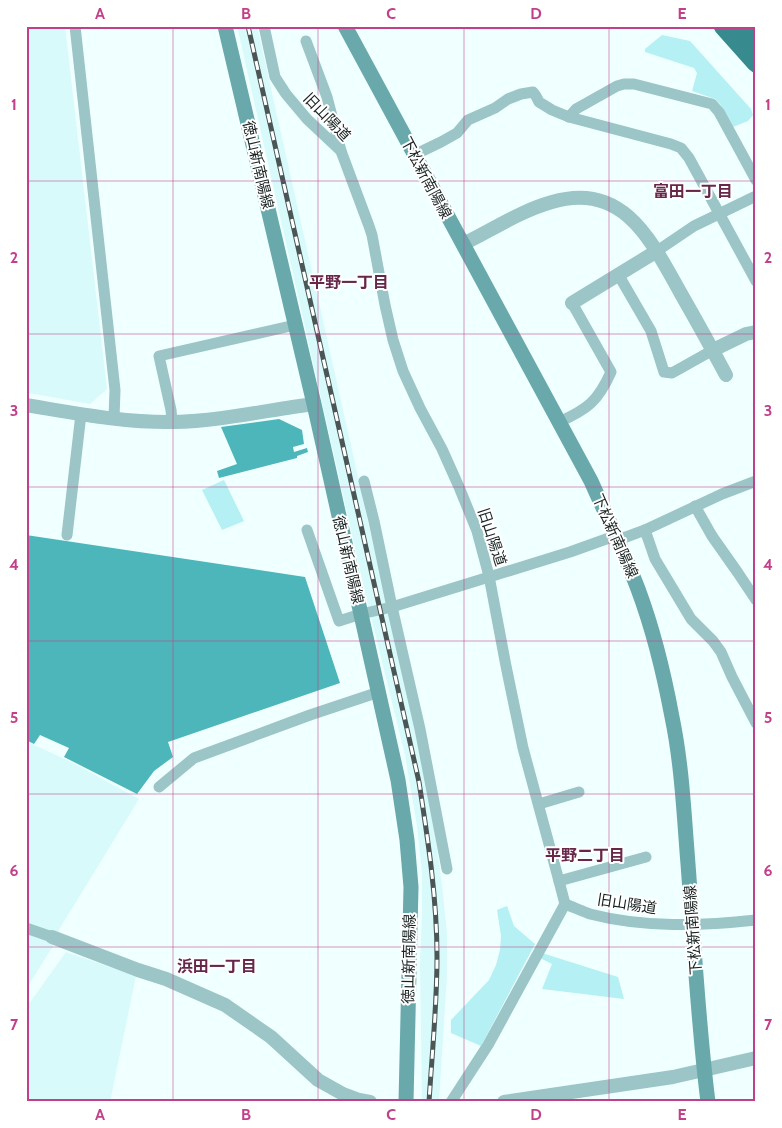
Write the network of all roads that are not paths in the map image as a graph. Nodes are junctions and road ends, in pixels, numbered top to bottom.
1 (75, 26) edge
2 (225, 26) edge
3 (264, 26) edge
4 (345, 26) edge
5 (723, 26) edge
6 (742, 26) edge
7 (306, 41) dead end
8 (756, 42) edge
9 (756, 63) edge
10 (569, 117) junction
11 (341, 151) junction
12 (414, 155) junction
13 (756, 180) edge
14 (756, 196) edge
15 (720, 214) junction
16 (463, 244) junction
17 (658, 251) junction
18 (618, 274) junction
19 (756, 281) edge
20 (572, 303) joint
21 (295, 326) junction
22 (756, 332) edge
23 (713, 350) junction
24 (726, 375) dead end
25 (314, 404) junction
26 (26, 405) edge
27 (81, 414) junction
28 (114, 418) junction
29 (172, 422) junction
30 (559, 422) junction
31 (364, 481) dead end
32 (756, 481) edge
33 (695, 506) junction
34 (307, 530) dead end
35 (645, 530) junction
36 (67, 535) dead end
37 (617, 538) junction
38 (489, 576) junction
39 (756, 600) edge
40 (392, 607) junction
41 (360, 614) junction
42 (379, 692) junction
43 (756, 723) edge
44 (159, 787) dead end
45 (579, 792) dead end
46 (539, 804) junction
47 (646, 857) dead end
48 (447, 869) dead end
49 (560, 880) junction
50 (565, 904) junction
51 (756, 920) edge
52 (693, 924) junction
53 (26, 928) edge
54 (52, 937) joint
55 (756, 1058) edge
56 (704, 1070) junction
57 (564, 1097) edge
58 (370, 1102) edge
59 (406, 1102) edge
60 (451, 1102) edge
61 (504, 1102) edge
62 (708, 1102) edge

1 - 28 street
2 - 21 main road, 徳山新南陽線
3 - 11 street, 旧山陽道
4 - 12 main road, 下松新南陽線
5 - 9 highway
6 - 8 highway
7 - 11 street
10 - 12 street
10 - 13 street
10 - 15 street
11 - 38 street, 旧山陽道
12 - 16 main road, 下松新南陽線
14 - 15 street
15 - 17 street
15 - 19 street
16 - 17 street
16 - 30 main road, 下松新南陽線
17 - 18 street
17 - 23 street
18 - 20 street
18 - 23 street
20 - 30 street
21 - 25 main road, 徳山新南陽線
21 - 29 street
22 - 23 street
23 - 24 street
25 - 29 street
25 - 41 main road, 徳山新南陽線
26 - 27 street
27 - 28 street
27 - 36 street
28 - 29 street
30 - 37 main road, 下松新南陽線
31 - 40 street
32 - 33 street
33 - 35 street
33 - 39 street
34 - 41 street
35 - 37 street
35 - 43 street
37 - 38 street
37 - 52 main road, 下松新南陽線
38 - 40 street
38 - 46 street, 旧山陽道
40 - 41 street
40 - 48 street
41 - 42 main road, 徳山新南陽線
42 - 44 street
42 - 59 main road, 徳山新南陽線
45 - 46 street
46 - 49 street, 旧山陽道
47 - 49 street
49 - 50 street, 旧山陽道
50 - 52 street, 旧山陽道
50 - 60 street
51 - 52 street, 旧山陽道
52 - 56 main road, 下松新南陽線
53 - 54 street
54 - 58 street
55 - 56 street
56 - 57 street
56 - 62 main road, 下松新南陽線
57 - 61 street

